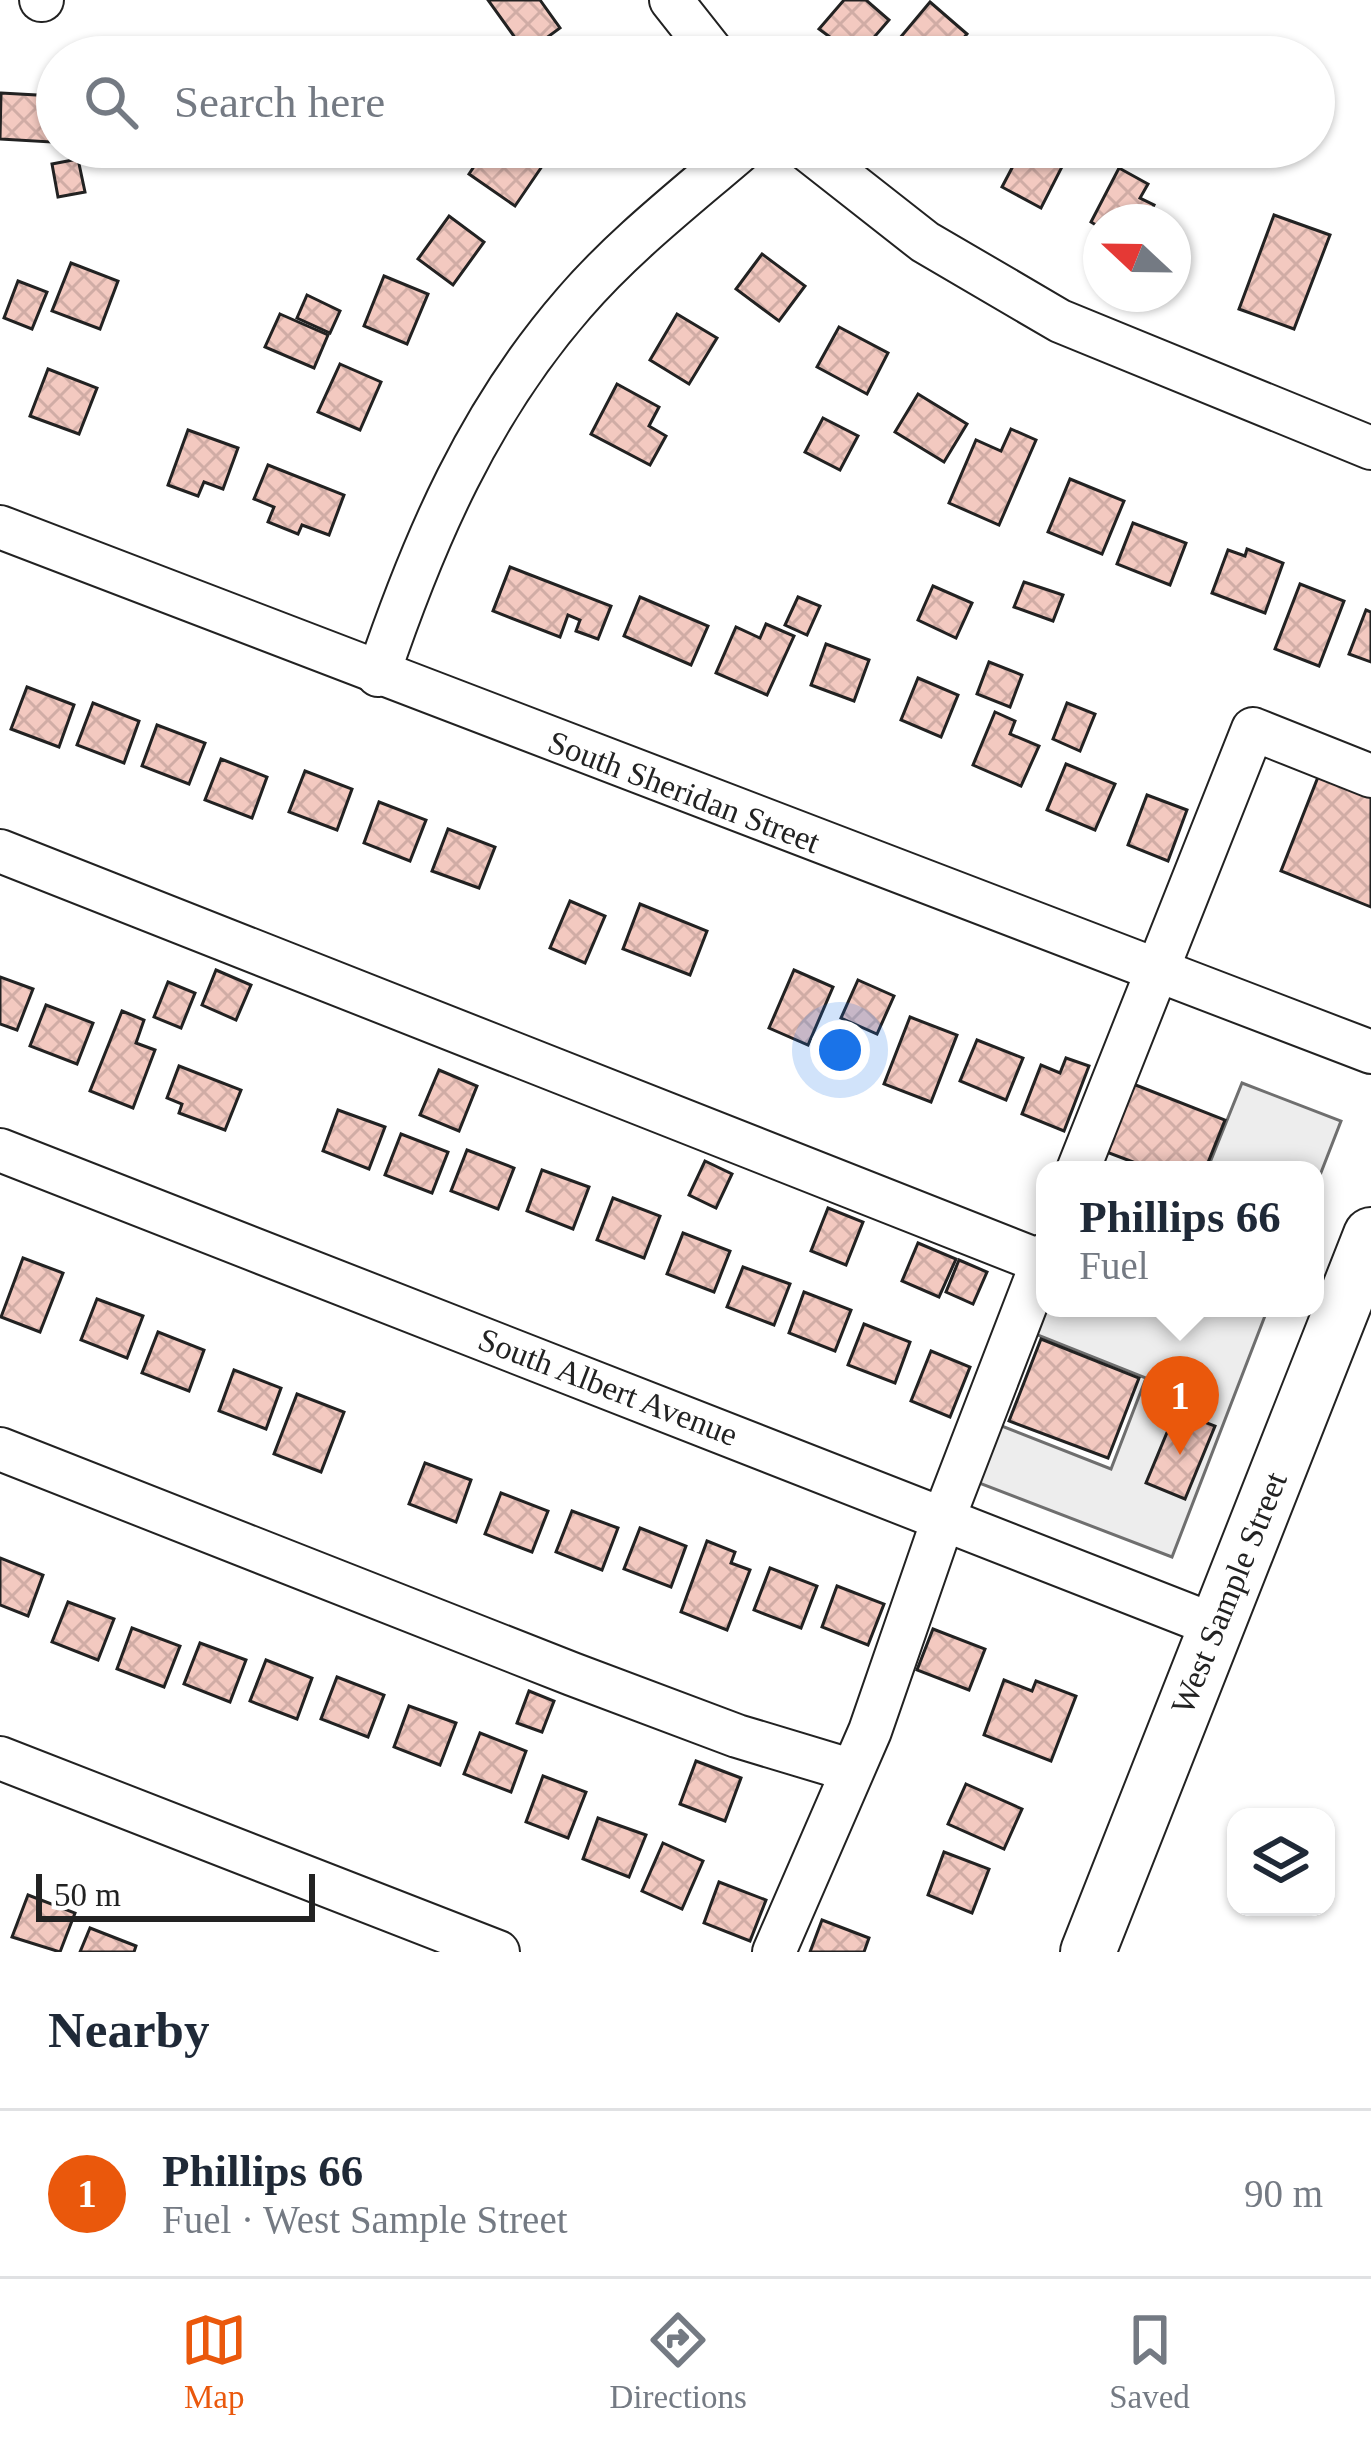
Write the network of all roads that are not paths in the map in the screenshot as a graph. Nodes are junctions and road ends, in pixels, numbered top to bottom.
1 (671, 0) edge
2 (699, 36) edge
3 (720, 168) edge
4 (831, 168) edge
5 (1370, 443) edge
6 (0, 527) edge
7 (378, 675) junction
8 (1371, 776) edge
9 (0, 851) edge
10 (1154, 972) junction
11 (1371, 1052) edge
12 (0, 1150) edge
13 (1081, 1161) edge
14 (1371, 1235) edge
15 (1036, 1256) edge
16 (1036, 1280) edge
17 (0, 1449) edge
18 (944, 1517) junction
19 (1216, 1626) junction
20 (0, 1758) edge
21 (850, 1770) junction
22 (498, 1952) edge
23 (774, 1952) edge
24 (1088, 1952) edge

1 - 2 street
3 - 7 street
4 - 5 street
6 - 7 street, South Sheridan Street
7 - 10 street, South Sheridan Street
8 - 10 street
9 - 15 street
10 - 11 street, South Sheridan Street
10 - 13 street
12 - 18 street, South Albert Avenue
14 - 19 main road, West Sample Street
16 - 18 street
17 - 21 street
18 - 19 street, South Albert Avenue
18 - 21 street
19 - 24 main road, West Sample Street
20 - 22 street
21 - 23 street

